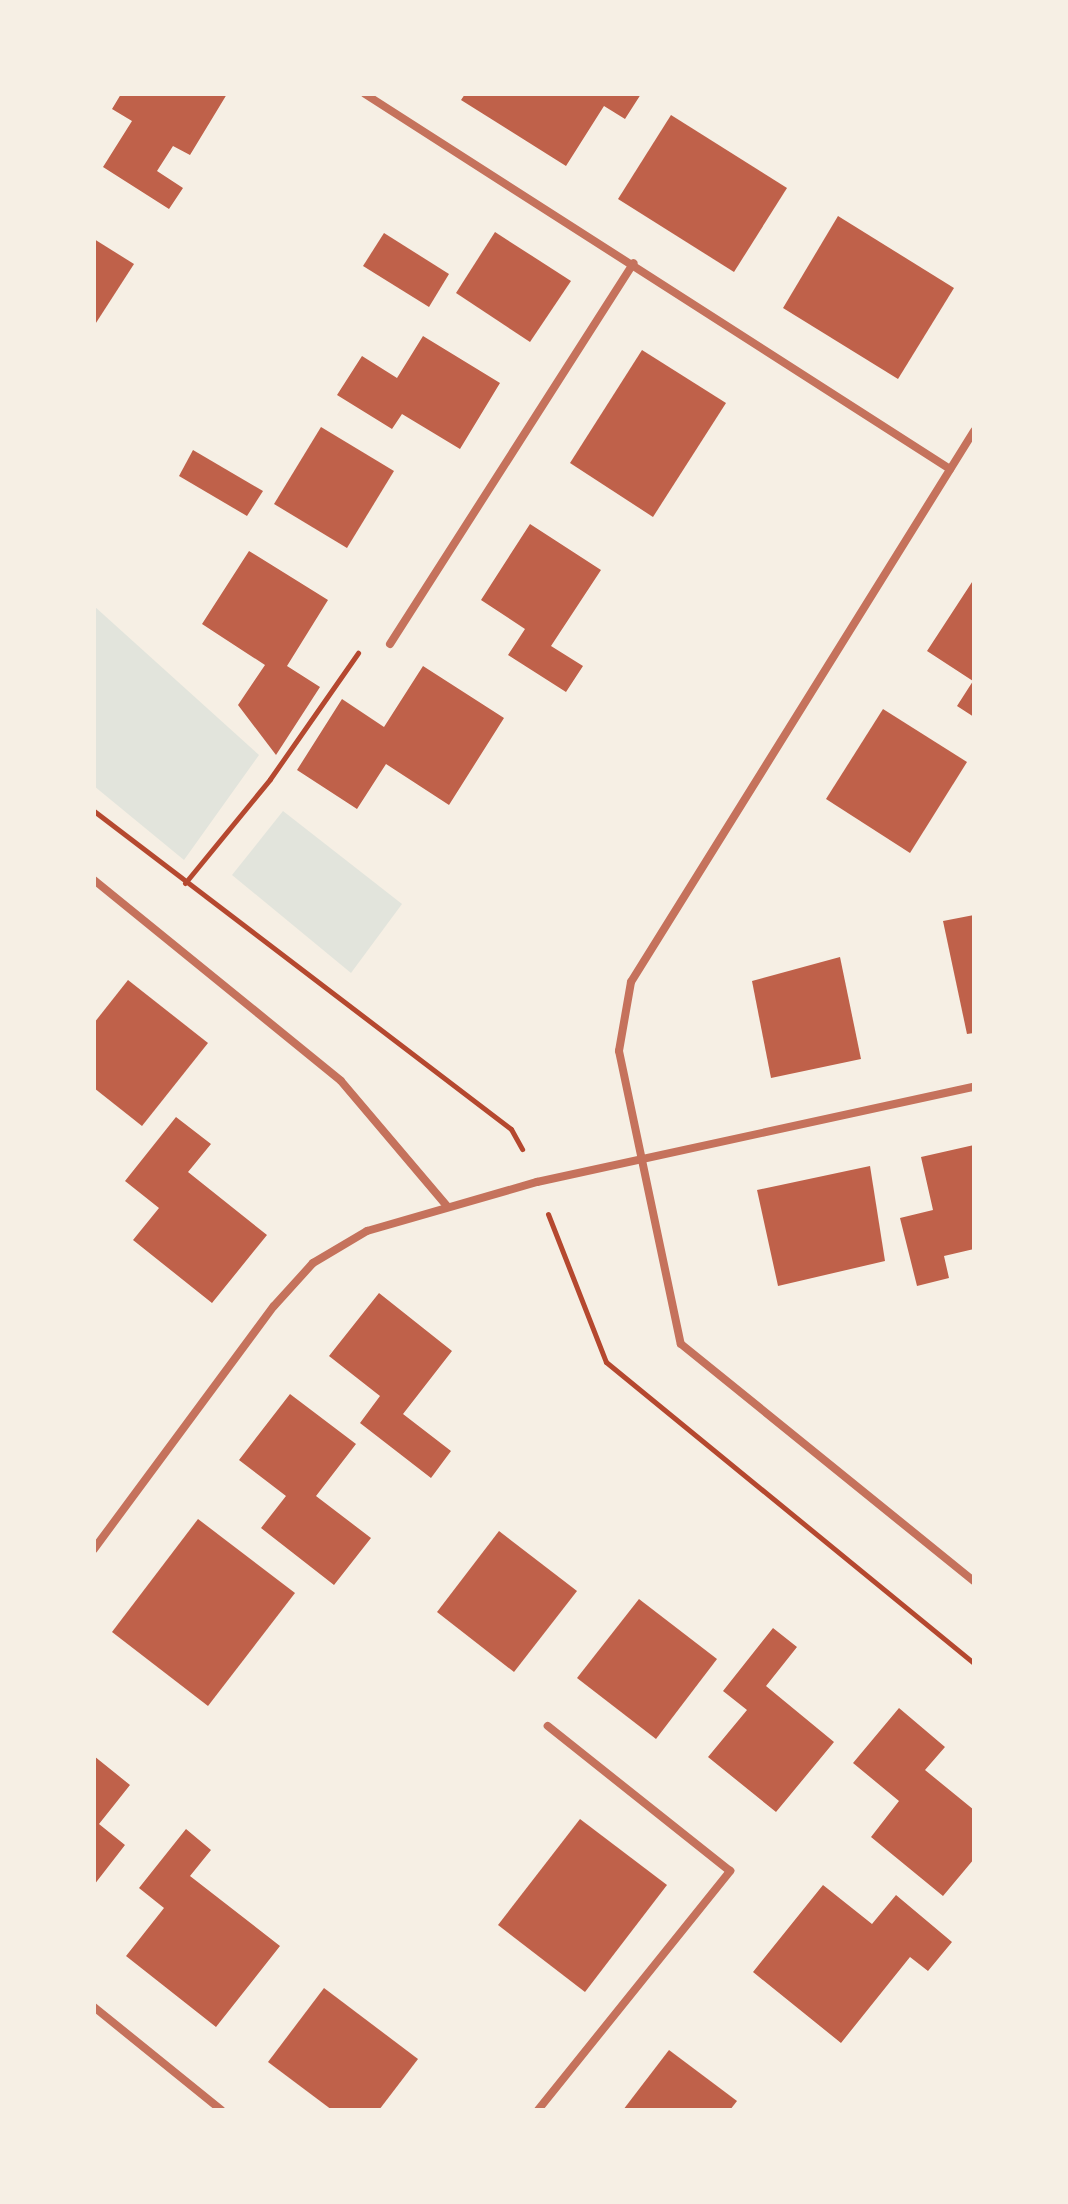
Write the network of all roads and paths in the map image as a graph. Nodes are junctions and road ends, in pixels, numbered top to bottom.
1 (365, 94) edge
2 (634, 263) junction
3 (974, 431) edge
4 (950, 469) junction
5 (390, 644) joint
6 (94, 811) edge
7 (94, 880) edge
8 (185, 883) junction
9 (974, 1087) edge
10 (642, 1161) junction
11 (537, 1182) junction
12 (447, 1206) junction
13 (94, 1549) edge
14 (974, 1581) edge
15 (974, 1663) edge
16 (548, 1726) dead end
17 (94, 2007) edge
18 (221, 2110) edge
19 (538, 2110) edge

1 - 2 street
2 - 4 street
2 - 5 street
3 - 4 street
4 - 10 street
5 - 8 path
6 - 8 path
7 - 12 street
8 - 11 path
9 - 10 street
10 - 11 street
10 - 14 street
11 - 12 street
11 - 15 path
12 - 13 street
16 - 19 street
17 - 18 street

